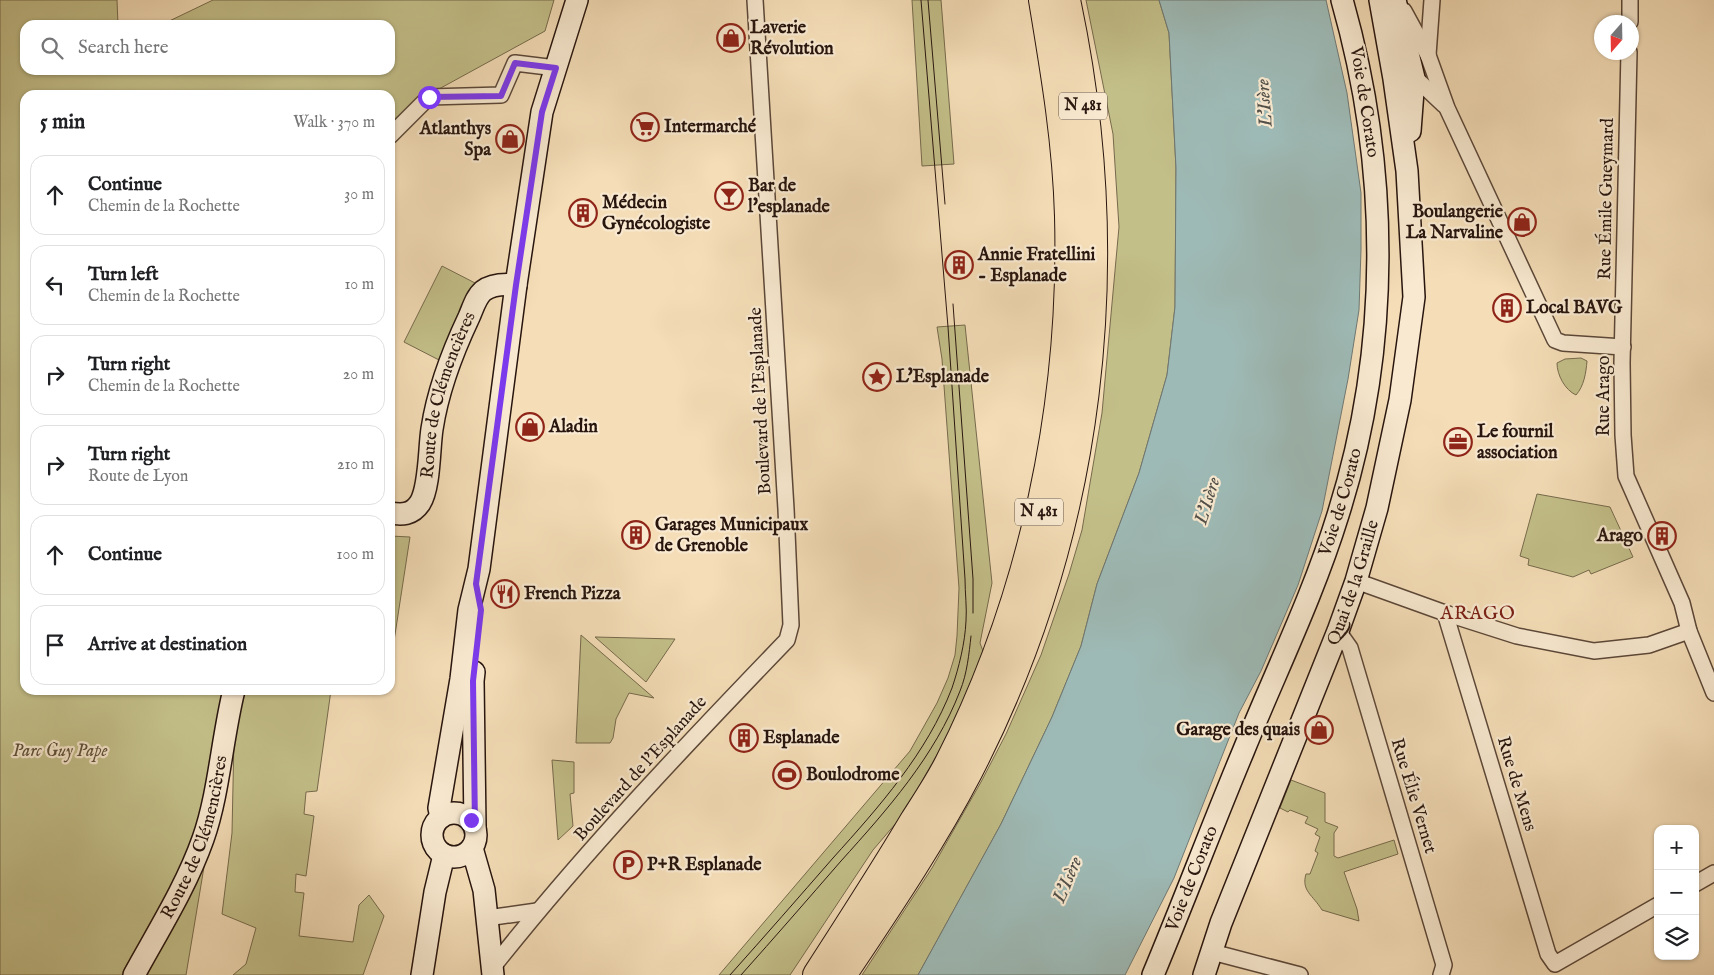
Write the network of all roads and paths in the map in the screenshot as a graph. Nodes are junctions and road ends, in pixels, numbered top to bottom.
1 (577, 0) edge
2 (755, 0) edge
3 (1043, 0) edge
4 (1066, 0) edge
5 (1342, 0) edge
6 (1380, 0) edge
7 (1396, 0) edge
8 (1432, 0) edge
9 (1630, 0) edge
10 (1630, 15) edge
11 (1388, 54) junction
12 (1428, 55) junction
13 (1629, 60) edge
14 (556, 68) junction
15 (1414, 78) junction
16 (1435, 98) junction
17 (1412, 105) junction
18 (1447, 108) junction
19 (395, 131) edge
20 (1407, 171) junction
21 (516, 285) junction
22 (1623, 347) junction
23 (395, 514) edge
24 (1356, 581) junction
25 (476, 584) junction
26 (1445, 613) junction
27 (1338, 631) junction
28 (1689, 631) junction
29 (1714, 693) edge
30 (233, 695) edge
31 (441, 817) junction
32 (475, 826) junction
33 (472, 848) junction
34 (444, 855) junction
35 (1714, 873) edge
36 (1699, 882) edge
37 (1654, 907) edge
38 (537, 911) junction
39 (487, 918) junction
40 (1212, 952) junction
41 (493, 971) edge
42 (134, 975) edge
43 (422, 975) edge
44 (817, 975) edge
45 (842, 975) edge
46 (1153, 975) edge
47 (1204, 975) edge
48 (1300, 975) edge
49 (1440, 975) edge

1 - 14 street
2 - 38 street, Boulevard de l'Esplanade
3 - 44 highway, N 481
4 - 45 highway, N 481
5 - 46 street, Voie de Corato
6 - 11 street
7 - 12 street, Rue Arago
7 - 15 street
8 - 12 street
9 - 10 street
11 - 15 street, Rue Arago
11 - 20 street
12 - 15 street
12 - 18 street, Rue Arago
13 - 22 street, Rue Émile Gueymard
14 - 19 street
14 - 21 street
15 - 16 street, Rue Arago
15 - 17 street
16 - 17 street
16 - 18 street, Rue Arago
17 - 20 street
18 - 22 street, Rue Arago
20 - 24 street, Quai de la Graille
21 - 23 street, Route de Clémencières
21 - 25 street
22 - 28 street, Rue Arago
24 - 26 street
24 - 27 street, Quai de la Graille
25 - 31 street
25 - 32 street
26 - 28 street
26 - 37 street, Rue de Mens
27 - 40 street, Quai de la Graille
27 - 49 street, Rue Élie Vernet
28 - 29 street, Rue Arago
30 - 42 street, Route de Clémencières
31 - 32 street
31 - 34 street
32 - 33 street
33 - 34 street
33 - 39 street
34 - 43 street
35 - 36 street
38 - 39 street
38 - 41 street, Boulevard de l'Esplanade
39 - 41 street
40 - 47 street, Quai de la Graille
40 - 48 street

